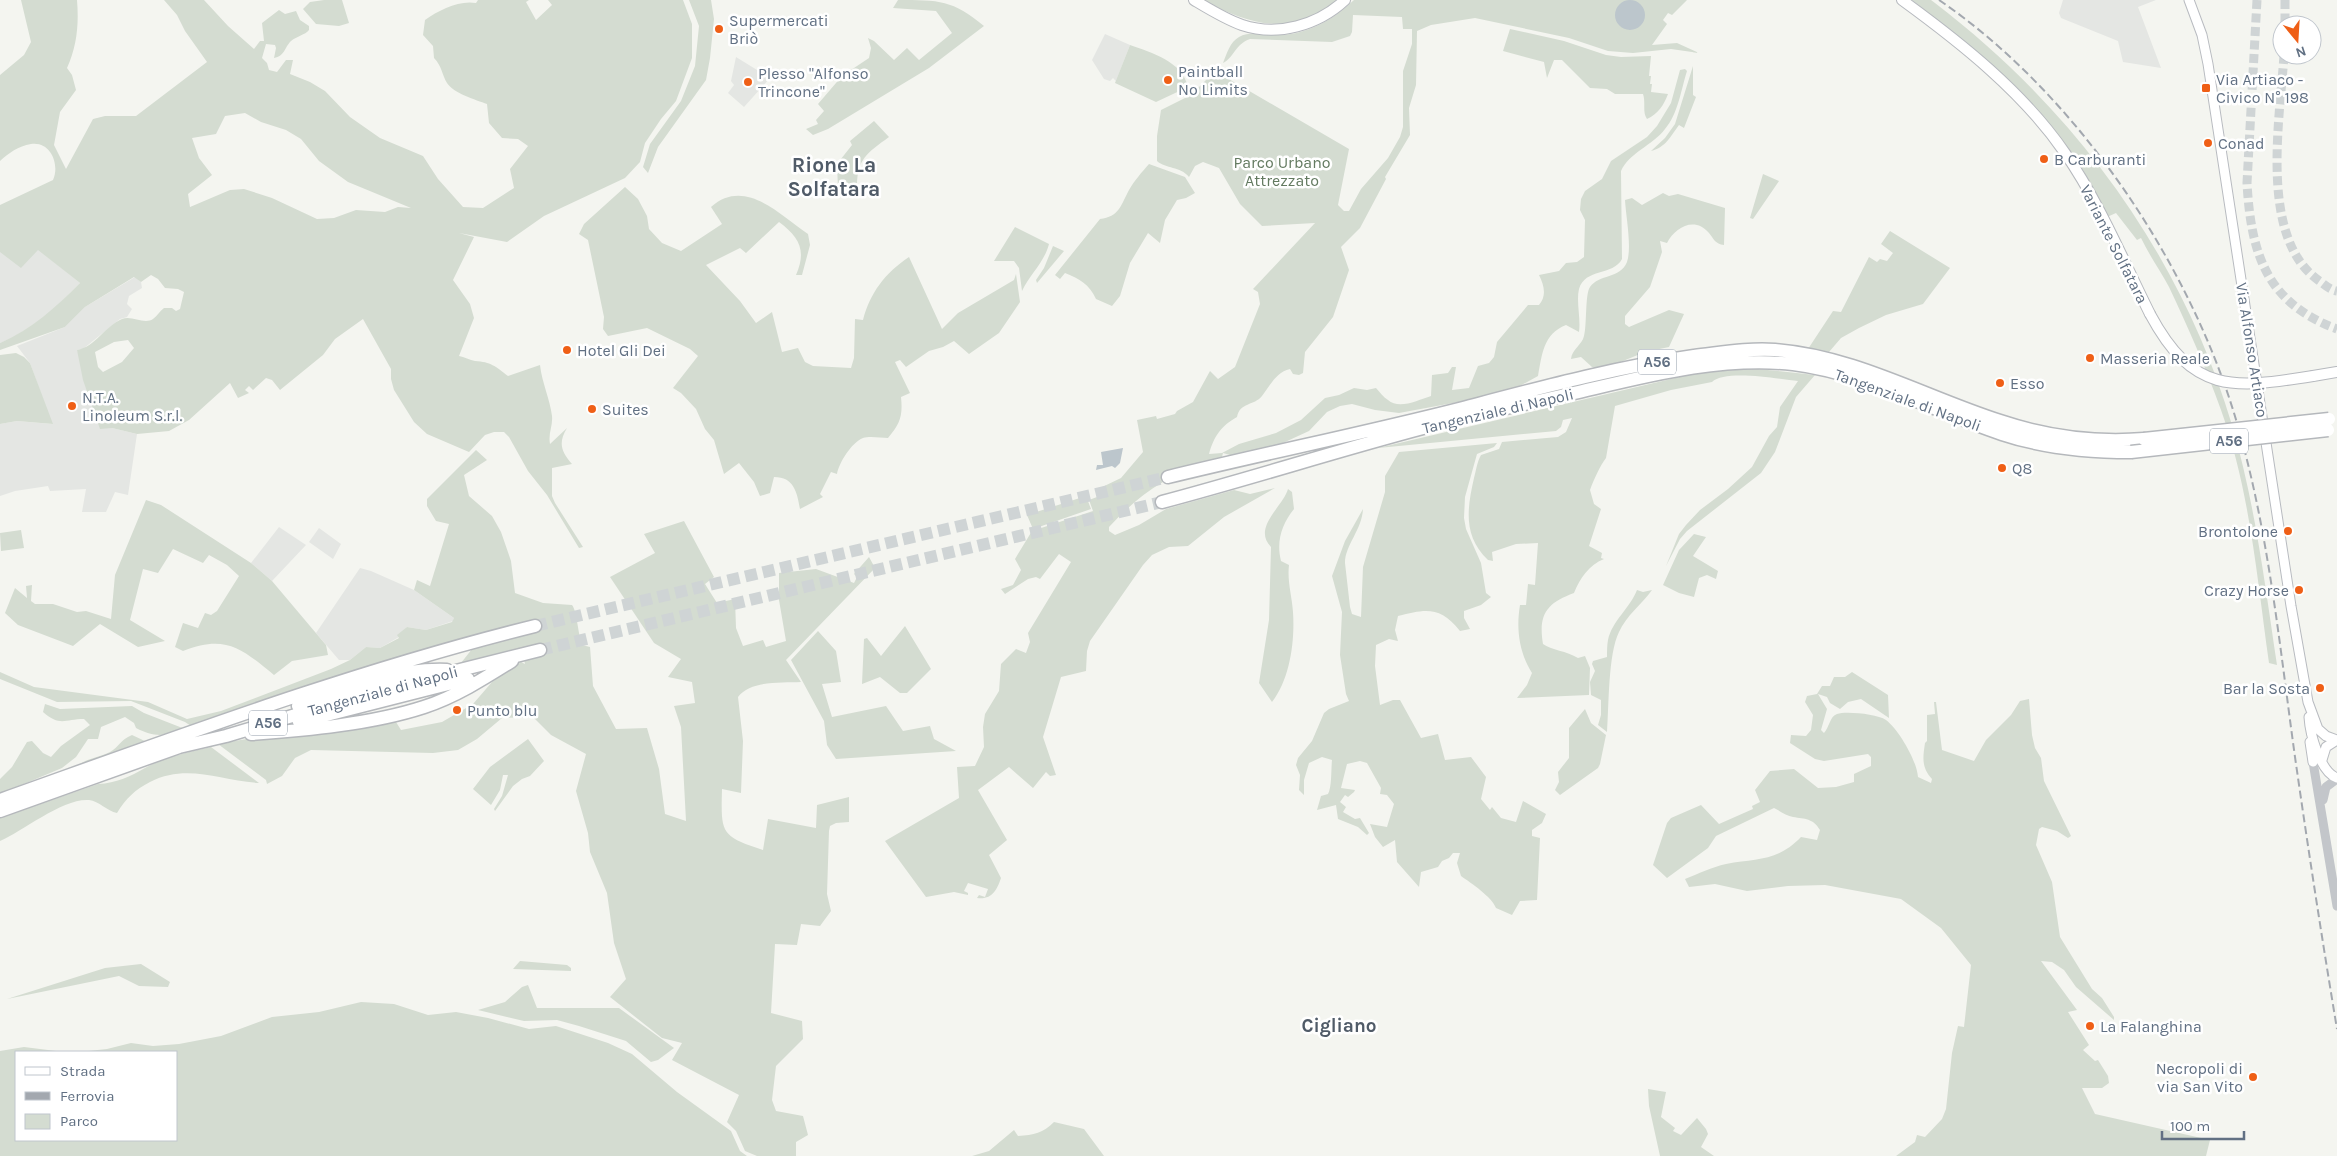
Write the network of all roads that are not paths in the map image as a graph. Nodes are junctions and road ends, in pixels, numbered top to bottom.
1 (1194, 0) edge
2 (1345, 0) edge
3 (1902, 0) edge
4 (2189, 0) edge
5 (2337, 372) edge
6 (2333, 424) edge
7 (1168, 477) tunnel mouth
8 (1162, 502) tunnel mouth
9 (535, 626) tunnel mouth
10 (540, 650) tunnel mouth
11 (510, 663) junction
12 (461, 670) junction
13 (479, 681) junction
14 (459, 691) junction
15 (2308, 702) junction
16 (273, 731) junction
17 (238, 734) junction
18 (2337, 740) edge
19 (2319, 761) junction
20 (2337, 779) edge
21 (0, 800) edge
22 (2322, 808) junction
23 (0, 811) edge
24 (2337, 906) edge

1 - 2 main road
3 - 5 main road, Variante Solfatara, bridge
4 - 15 main road, Via Alfonso Artiaco
6 - 7 highway, Tangenziale di Napoli / A56, bridge
6 - 8 highway, Tangenziale di Napoli / A56, bridge
9 - 21 highway, Tangenziale di Napoli / A56
10 - 11 highway, Tangenziale di Napoli / A56
11 - 12 highway, Tangenziale di Napoli / A56
11 - 13 highway
11 - 16 highway
11 - 17 highway
12 - 17 highway, Tangenziale di Napoli / A56
12 - 17 highway
13 - 14 highway
13 - 16 highway
14 - 16 highway
14 - 16 highway
15 - 18 main road
15 - 19 main road
16 - 17 highway
17 - 23 highway, Tangenziale di Napoli / A56
18 - 19 main road
19 - 20 main road
19 - 22 street
20 - 22 street
22 - 24 street

